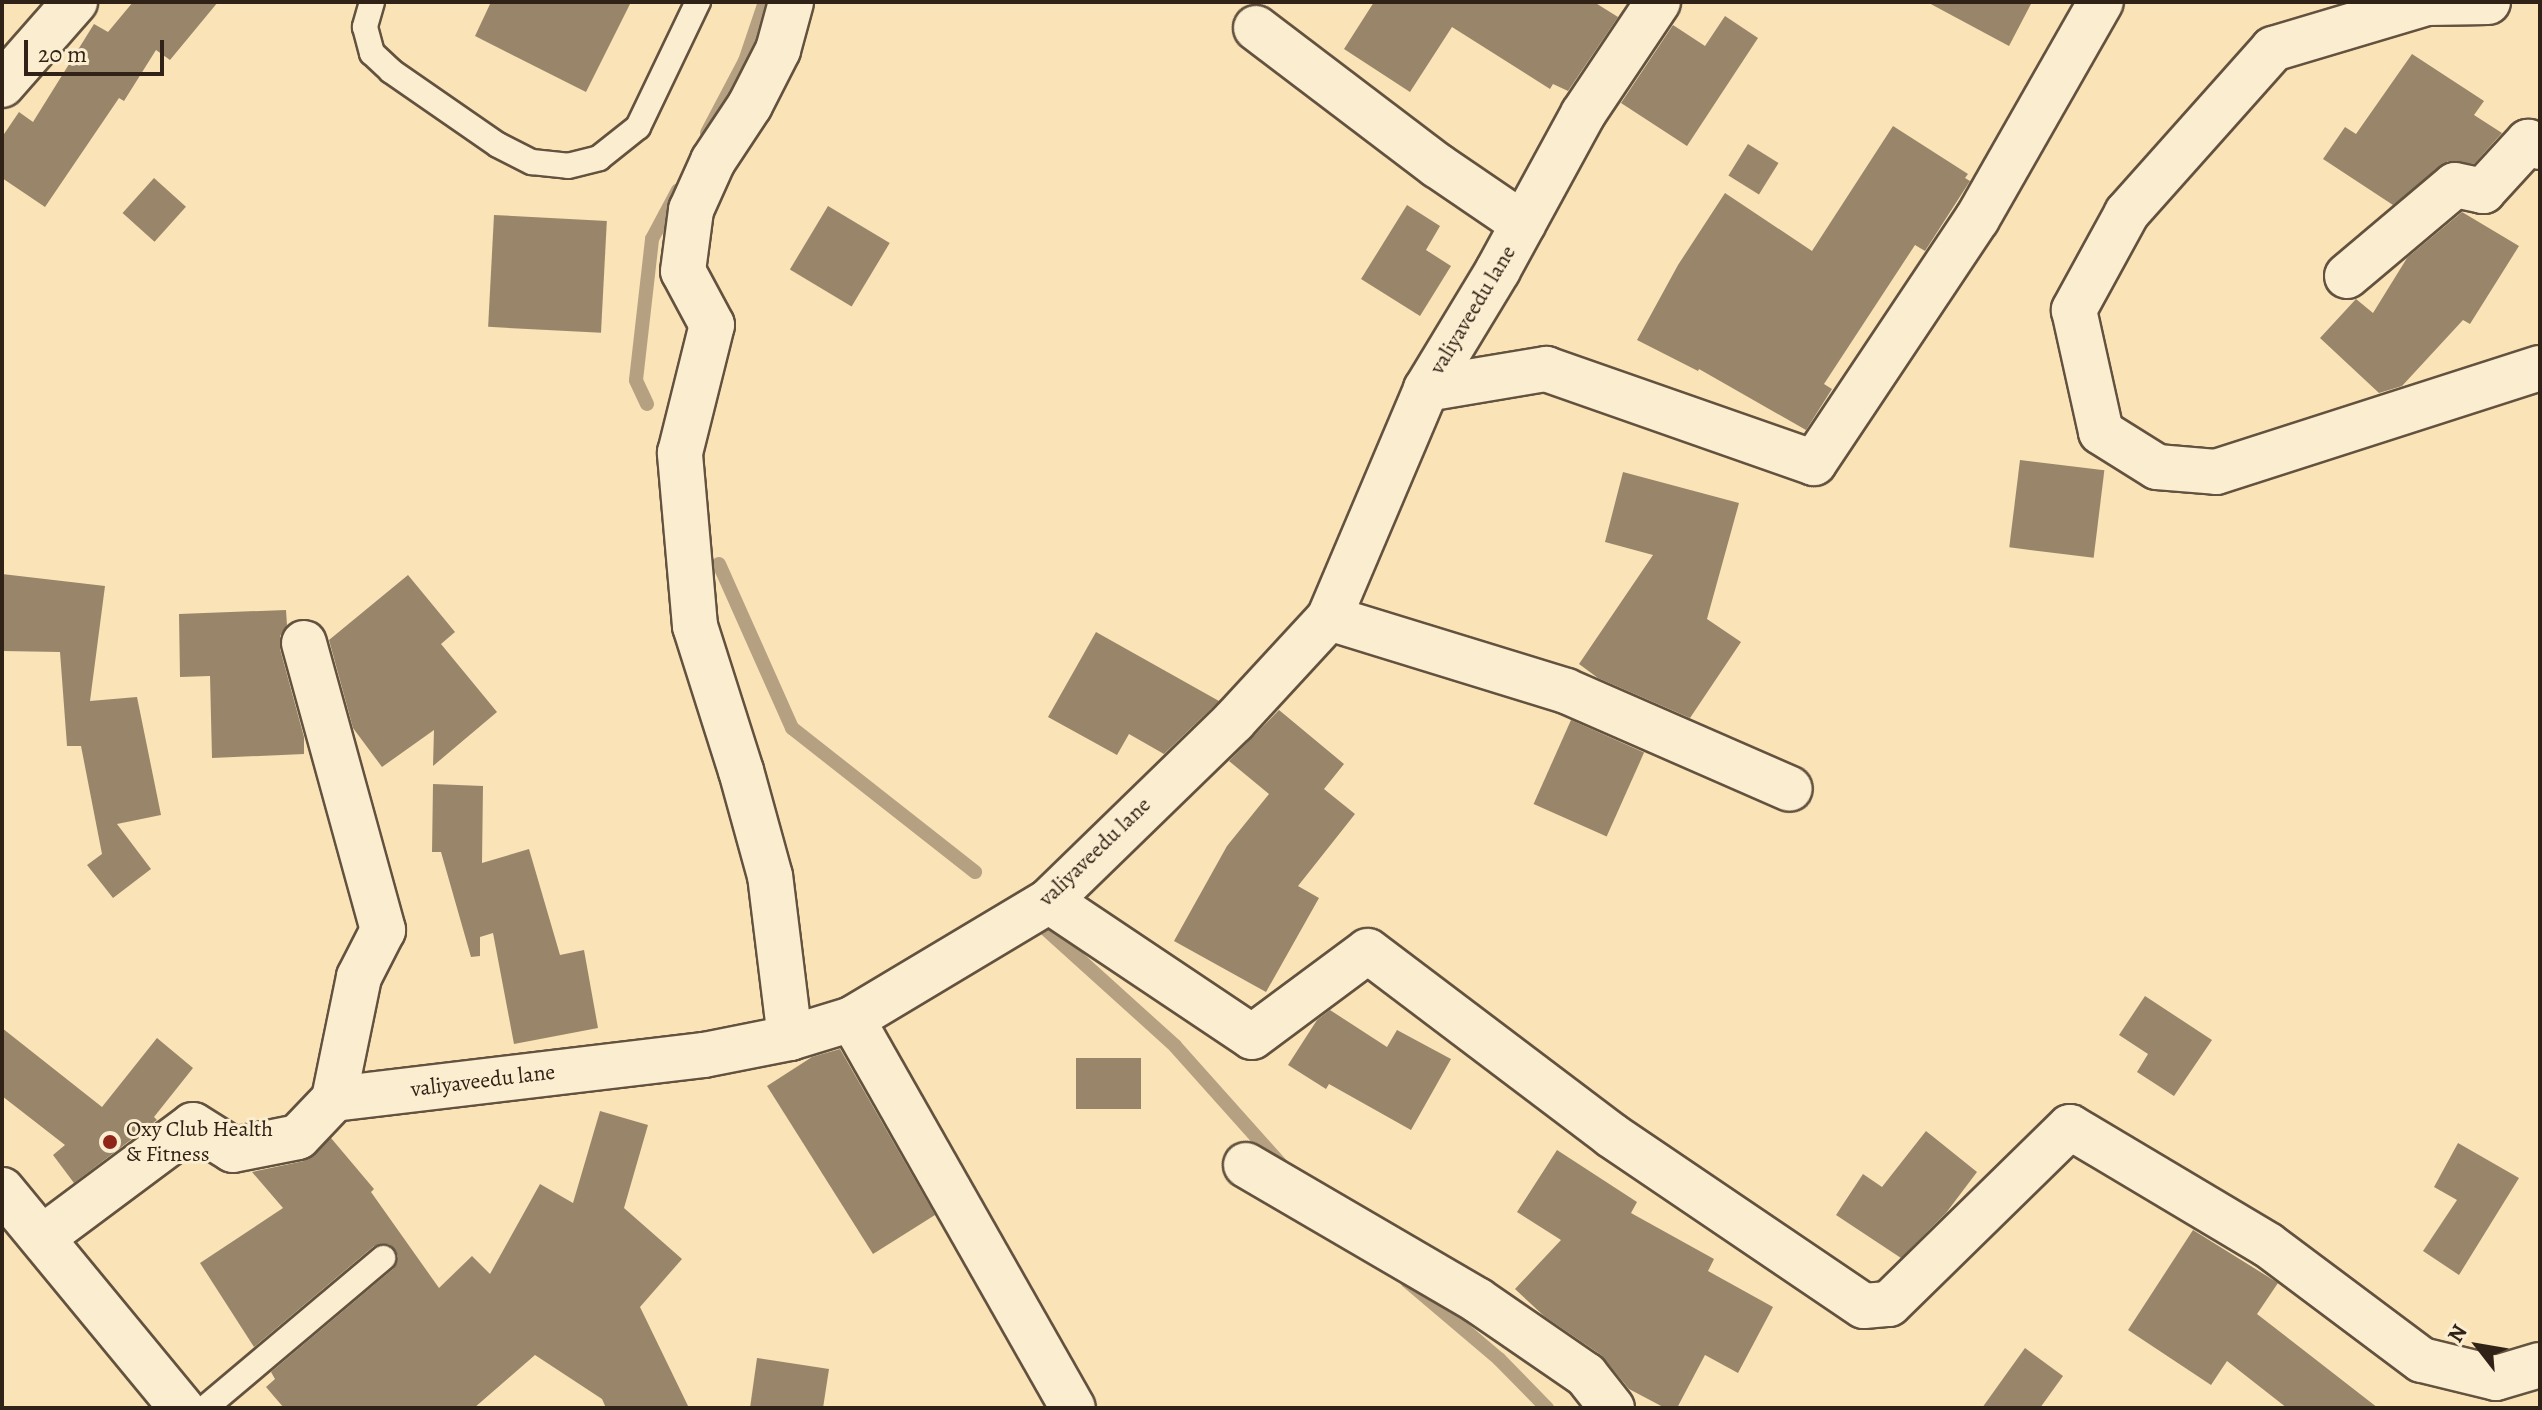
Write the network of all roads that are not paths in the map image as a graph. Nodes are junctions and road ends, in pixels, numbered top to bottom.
1 (75, 2) edge
2 (372, 2) edge
3 (698, 2) edge
4 (791, 2) edge
5 (1658, 2) edge
6 (2101, 2) edge
7 (2488, 2) edge
8 (1256, 28) dead end
9 (2, 85) edge
10 (2540, 147) edge
11 (1523, 224) junction
12 (2347, 276) dead end
13 (2540, 368) edge
14 (1426, 389) junction
15 (1329, 618) junction
16 (304, 643) dead end
17 (1790, 789) dead end
18 (1049, 901) junction
19 (852, 1019) junction
20 (790, 1038) junction
21 (334, 1099) junction
22 (1246, 1165) dead end
23 (2, 1190) edge
24 (43, 1237) junction
25 (383, 1258) dead end
26 (2540, 1365) edge
27 (2501, 1393) edge
28 (182, 1408) edge
29 (205, 1408) edge
30 (1073, 1408) edge
31 (1612, 1408) edge

1 - 9 street
2 - 3 lane
4 - 20 street
5 - 11 street, valiyaveedu lane
6 - 14 street
7 - 13 street
8 - 11 street
10 - 12 street
11 - 14 street, valiyaveedu lane
14 - 15 street, valiyaveedu lane
15 - 17 street
15 - 18 street, valiyaveedu lane
16 - 21 street
18 - 19 street, valiyaveedu lane
18 - 27 street
19 - 20 street, valiyaveedu lane
19 - 30 street
20 - 21 street, valiyaveedu lane
21 - 24 street
22 - 31 street
23 - 24 street
24 - 28 street
25 - 29 lane
26 - 27 street

